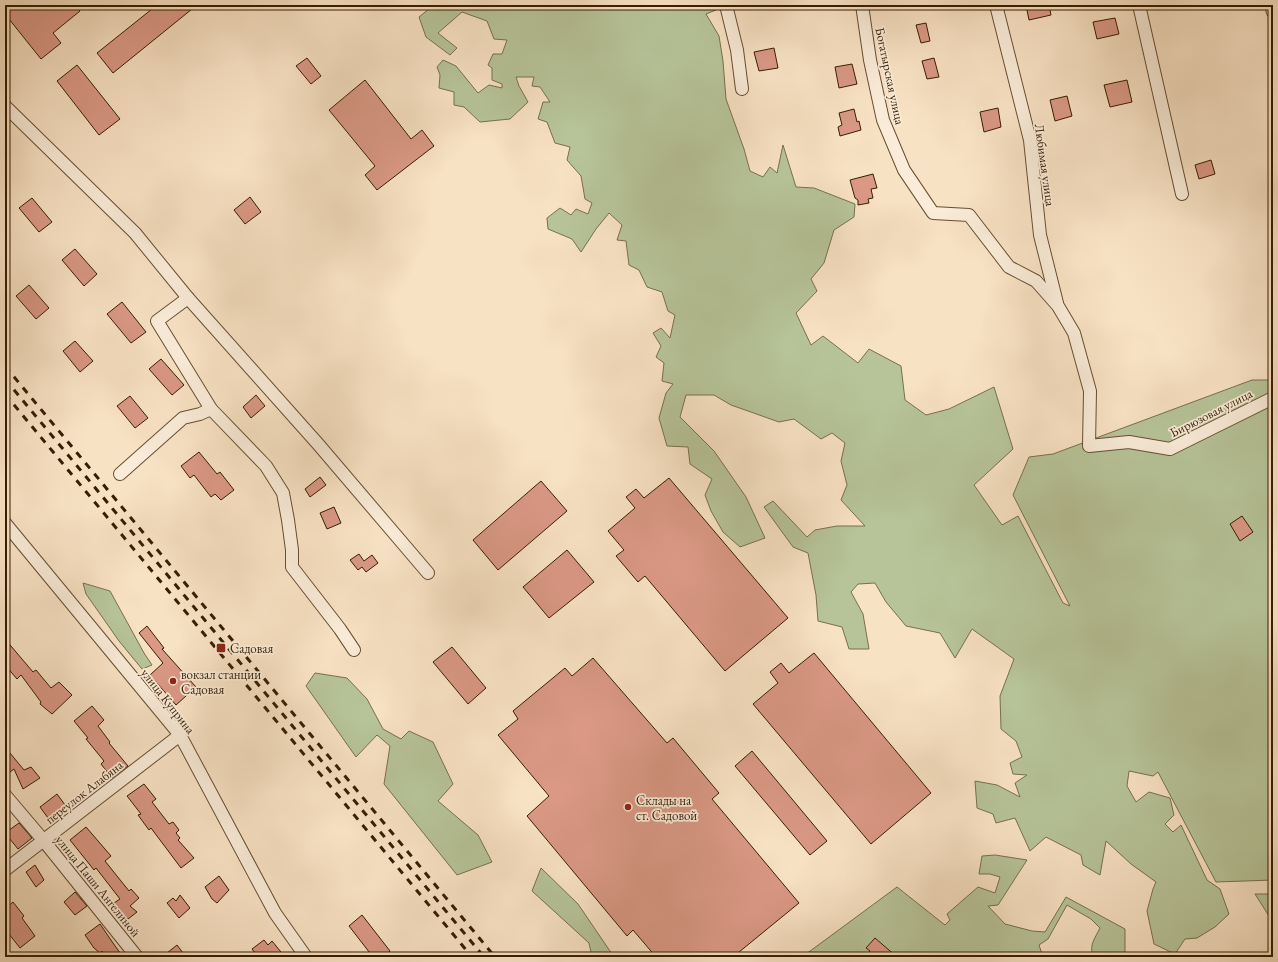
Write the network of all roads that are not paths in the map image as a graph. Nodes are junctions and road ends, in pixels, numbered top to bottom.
1 (726, 5) edge
2 (862, 5) edge
3 (996, 5) edge
4 (1139, 5) edge
5 (1271, 5) edge
6 (1273, 12) edge
7 (742, 89) dead end
8 (5, 106) edge
9 (1182, 194) dead end
10 (188, 298) junction
11 (1058, 306) junction
12 (1273, 398) edge
13 (211, 409) junction
14 (1089, 446) joint
15 (120, 474) dead end
16 (5, 523) edge
17 (428, 573) dead end
18 (354, 650) dead end
19 (180, 735) junction
20 (5, 796) edge
21 (44, 840) junction
22 (5, 870) edge
23 (137, 957) edge
24 (306, 957) edge

1 - 7 street
2 - 11 street, Богатырская улица
3 - 11 street, Любимая улица
4 - 9 street
5 - 6 street
8 - 10 street
10 - 13 street
10 - 17 street
11 - 14 street, Богатырская улица
12 - 14 street, Бирюзовая улица
13 - 15 street
13 - 18 street
16 - 19 street, улица Куприна
19 - 21 street, переулок Алабяна
19 - 24 street, улица Куприна
20 - 21 street, улица Паши Ангелиной
21 - 22 street, переулок Алабяна
21 - 23 street, улица Паши Ангелиной

